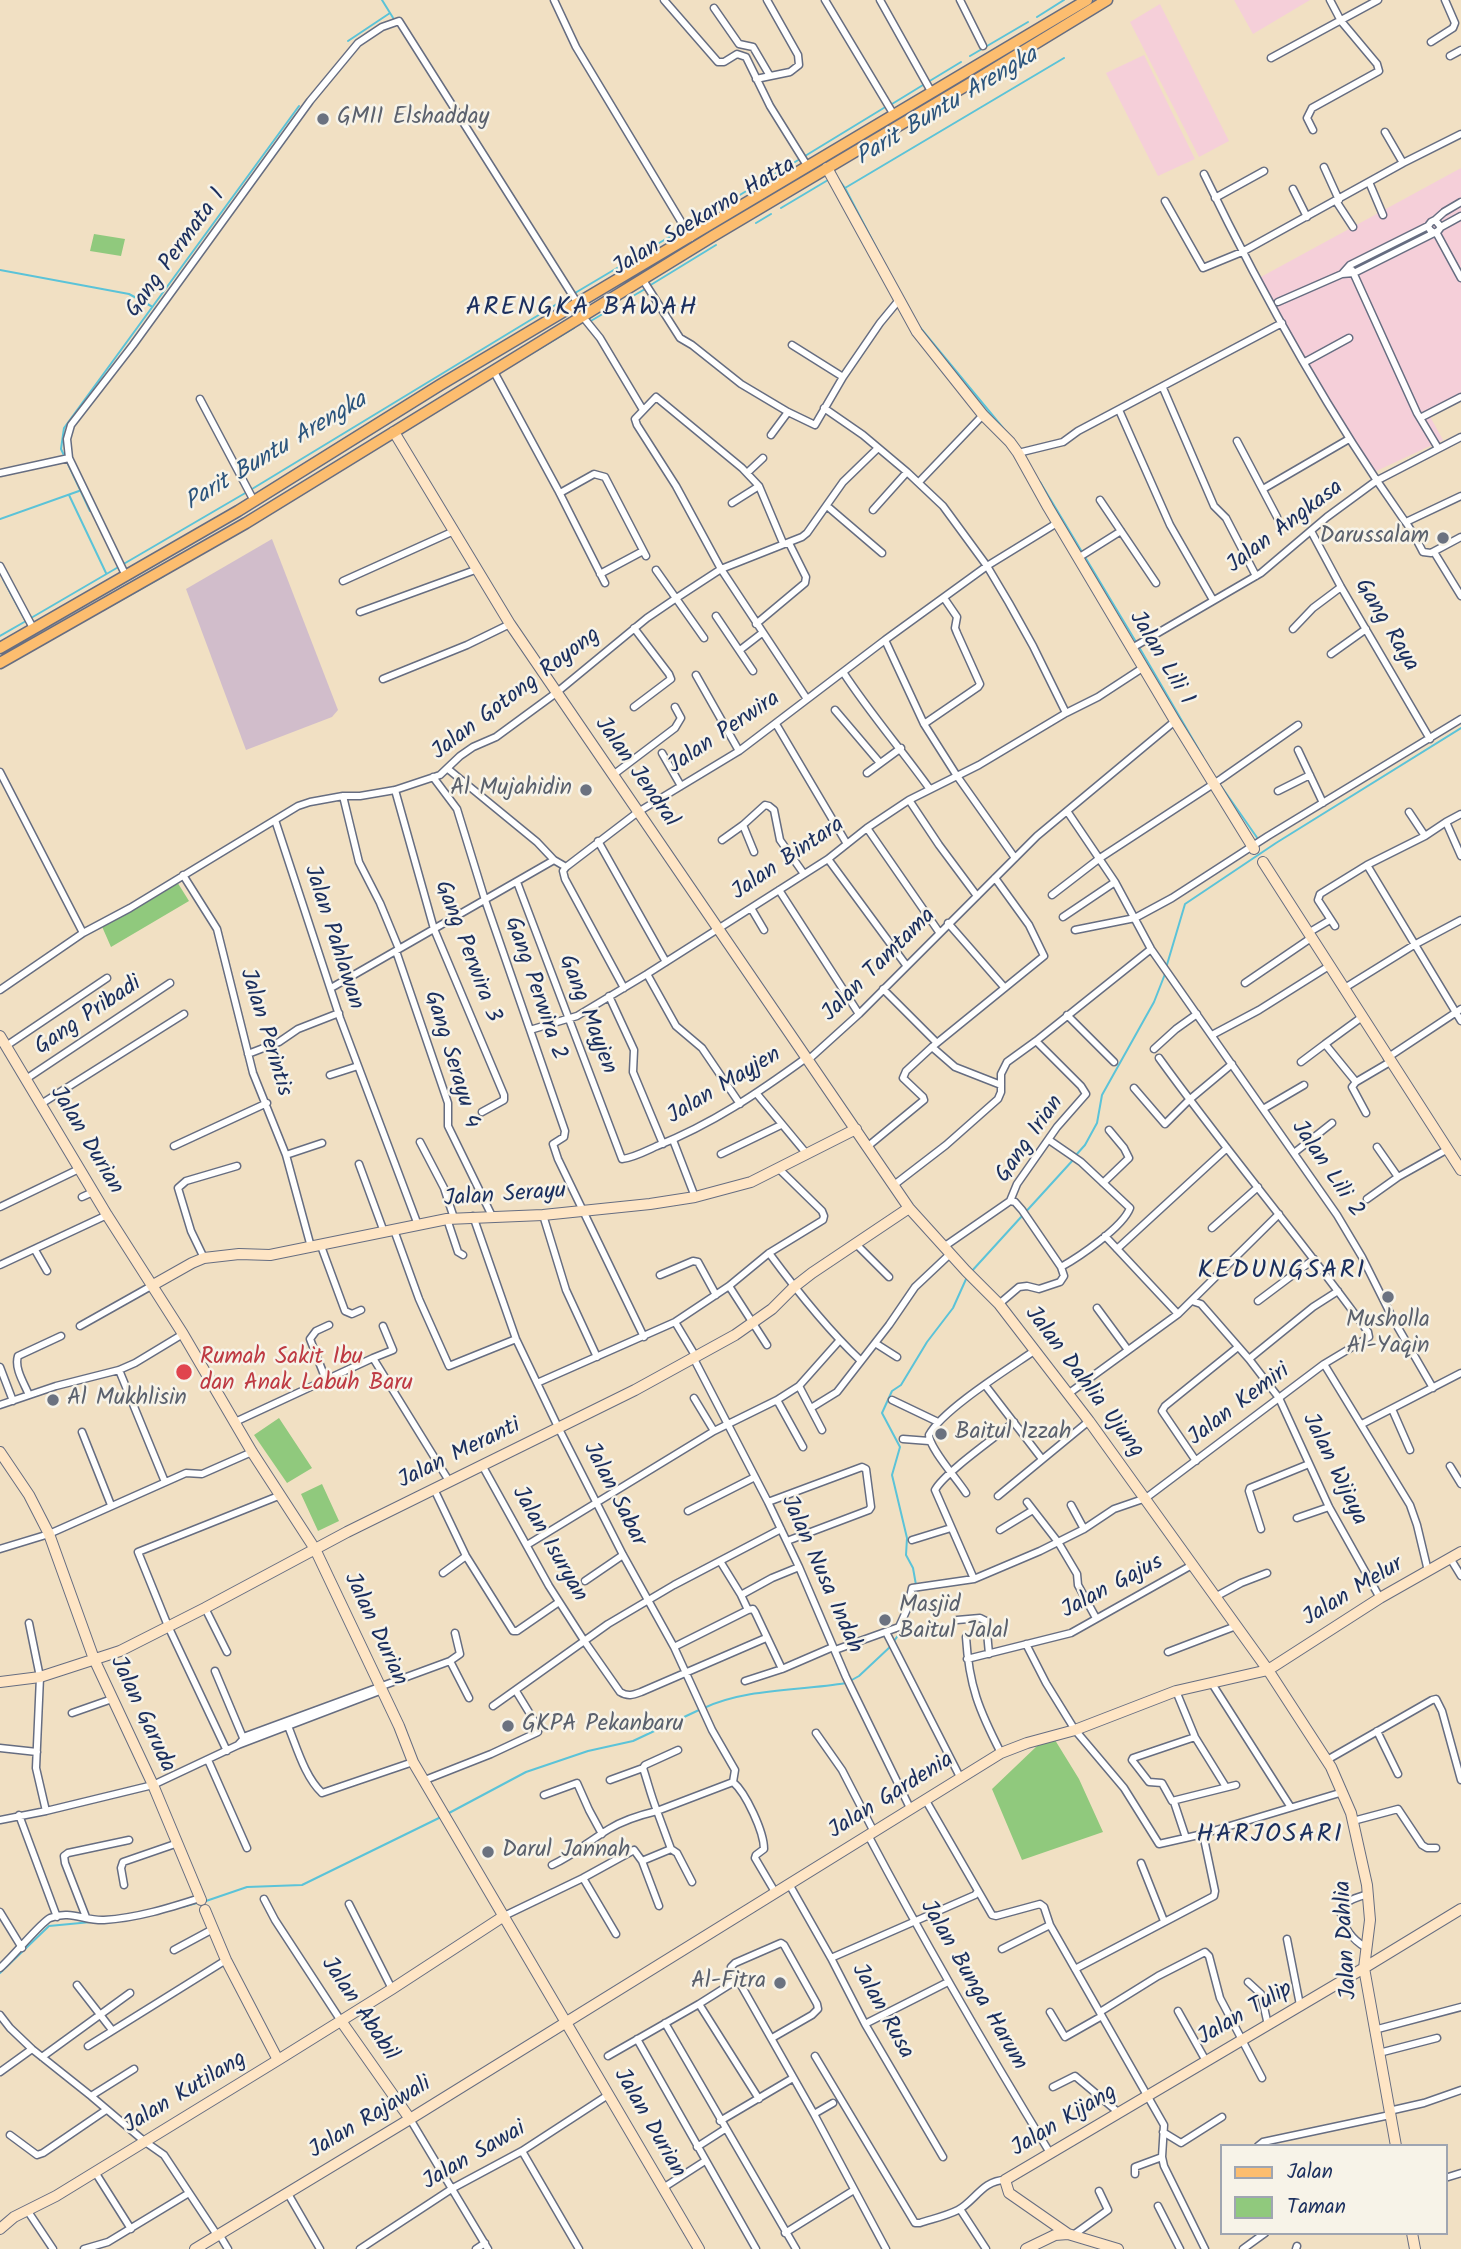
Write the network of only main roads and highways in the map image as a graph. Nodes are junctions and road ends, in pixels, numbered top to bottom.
1 (1087, 0) edge
2 (1107, 0) edge
3 (960, 82) junction
4 (238, 511) junction
5 (246, 523) junction
6 (0, 648) edge
7 (0, 663) edge

1 - 3 main road, Jalan Soekarno Hatta
2 - 3 main road, Jalan Soekarno Hatta
3 - 4 main road, Jalan Soekarno Hatta
3 - 5 main road, Jalan Soekarno Hatta
4 - 5 main road
4 - 6 main road, Jalan Soekarno Hatta
5 - 7 main road, Jalan Soekarno Hatta

